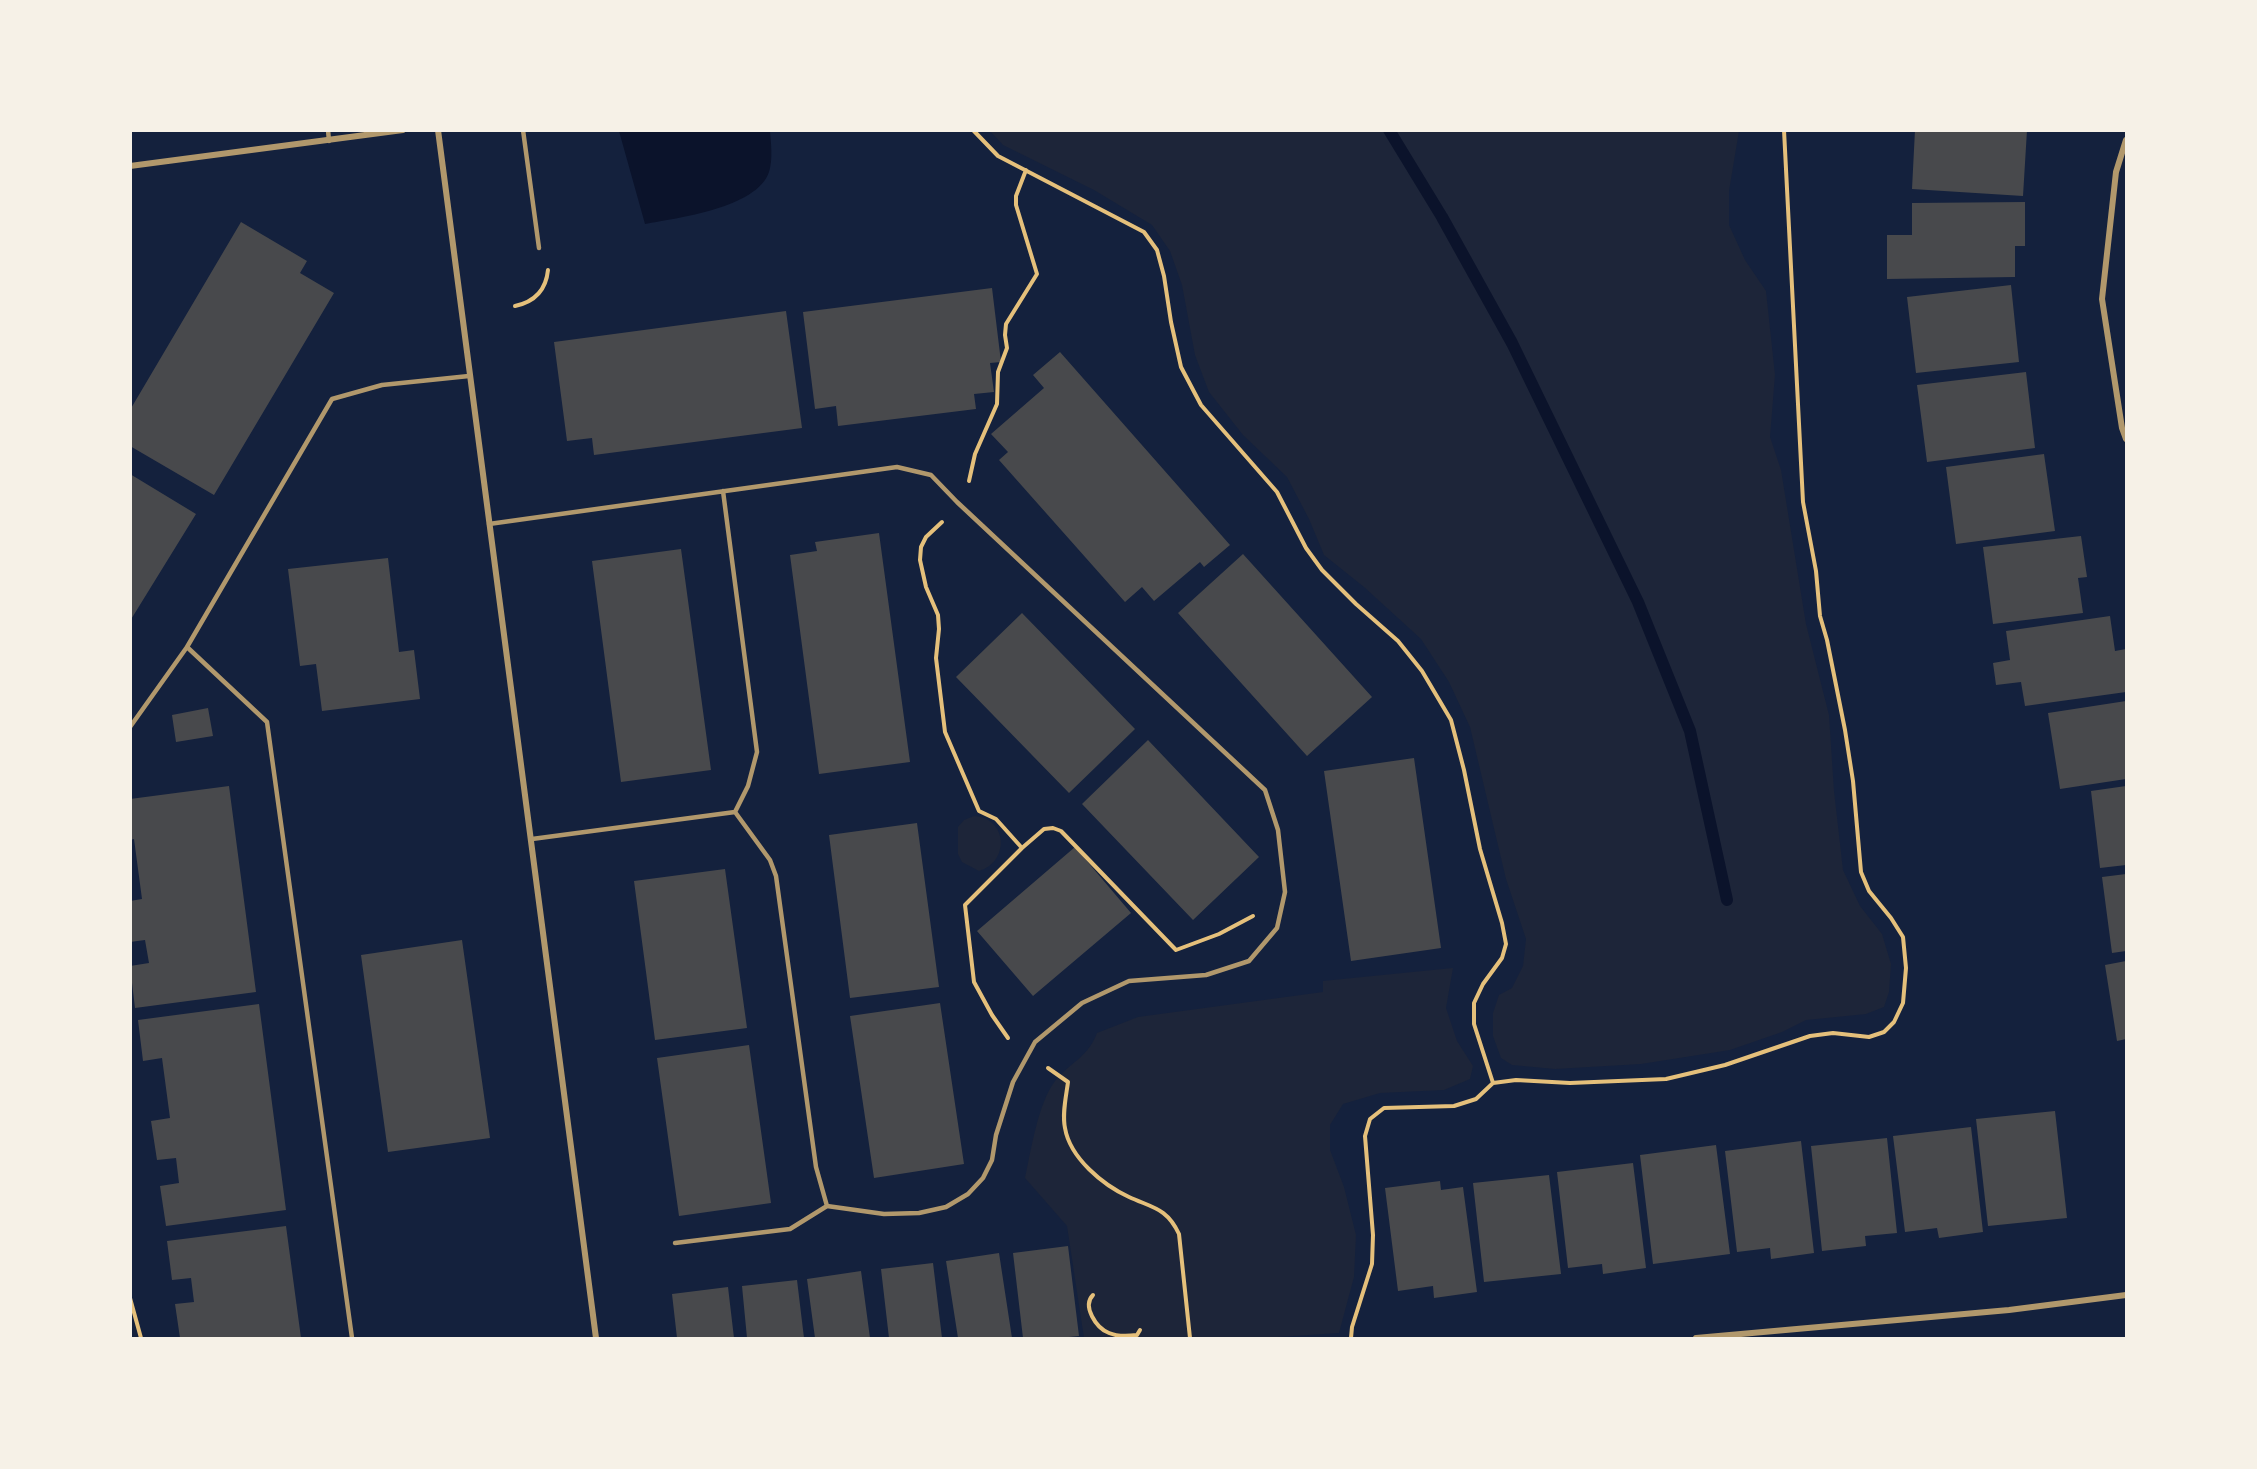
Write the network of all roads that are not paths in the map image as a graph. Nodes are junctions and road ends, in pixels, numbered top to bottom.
1 (328, 130) edge
2 (403, 130) edge
3 (438, 130) edge
4 (523, 130) edge
5 (2127, 140) edge
6 (329, 141) junction
7 (130, 166) edge
8 (539, 245) road end
9 (469, 376) junction
10 (2127, 439) edge
11 (723, 491) junction
12 (489, 524) junction
13 (187, 647) junction
14 (130, 727) edge
15 (735, 812) junction
16 (532, 839) junction
17 (827, 1206) junction
18 (675, 1243) dead end
19 (2127, 1295) edge
20 (352, 1338) edge
21 (596, 1338) edge
22 (1696, 1338) edge

1 - 6 lane
2 - 6 street
3 - 9 street
4 - 8 lane
5 - 10 street
6 - 7 street
9 - 12 street
9 - 13 lane
11 - 12 lane
11 - 15 lane
11 - 17 lane
12 - 16 street
13 - 14 lane
13 - 20 lane
15 - 16 lane
15 - 17 lane
16 - 21 street
17 - 18 lane
19 - 22 street

